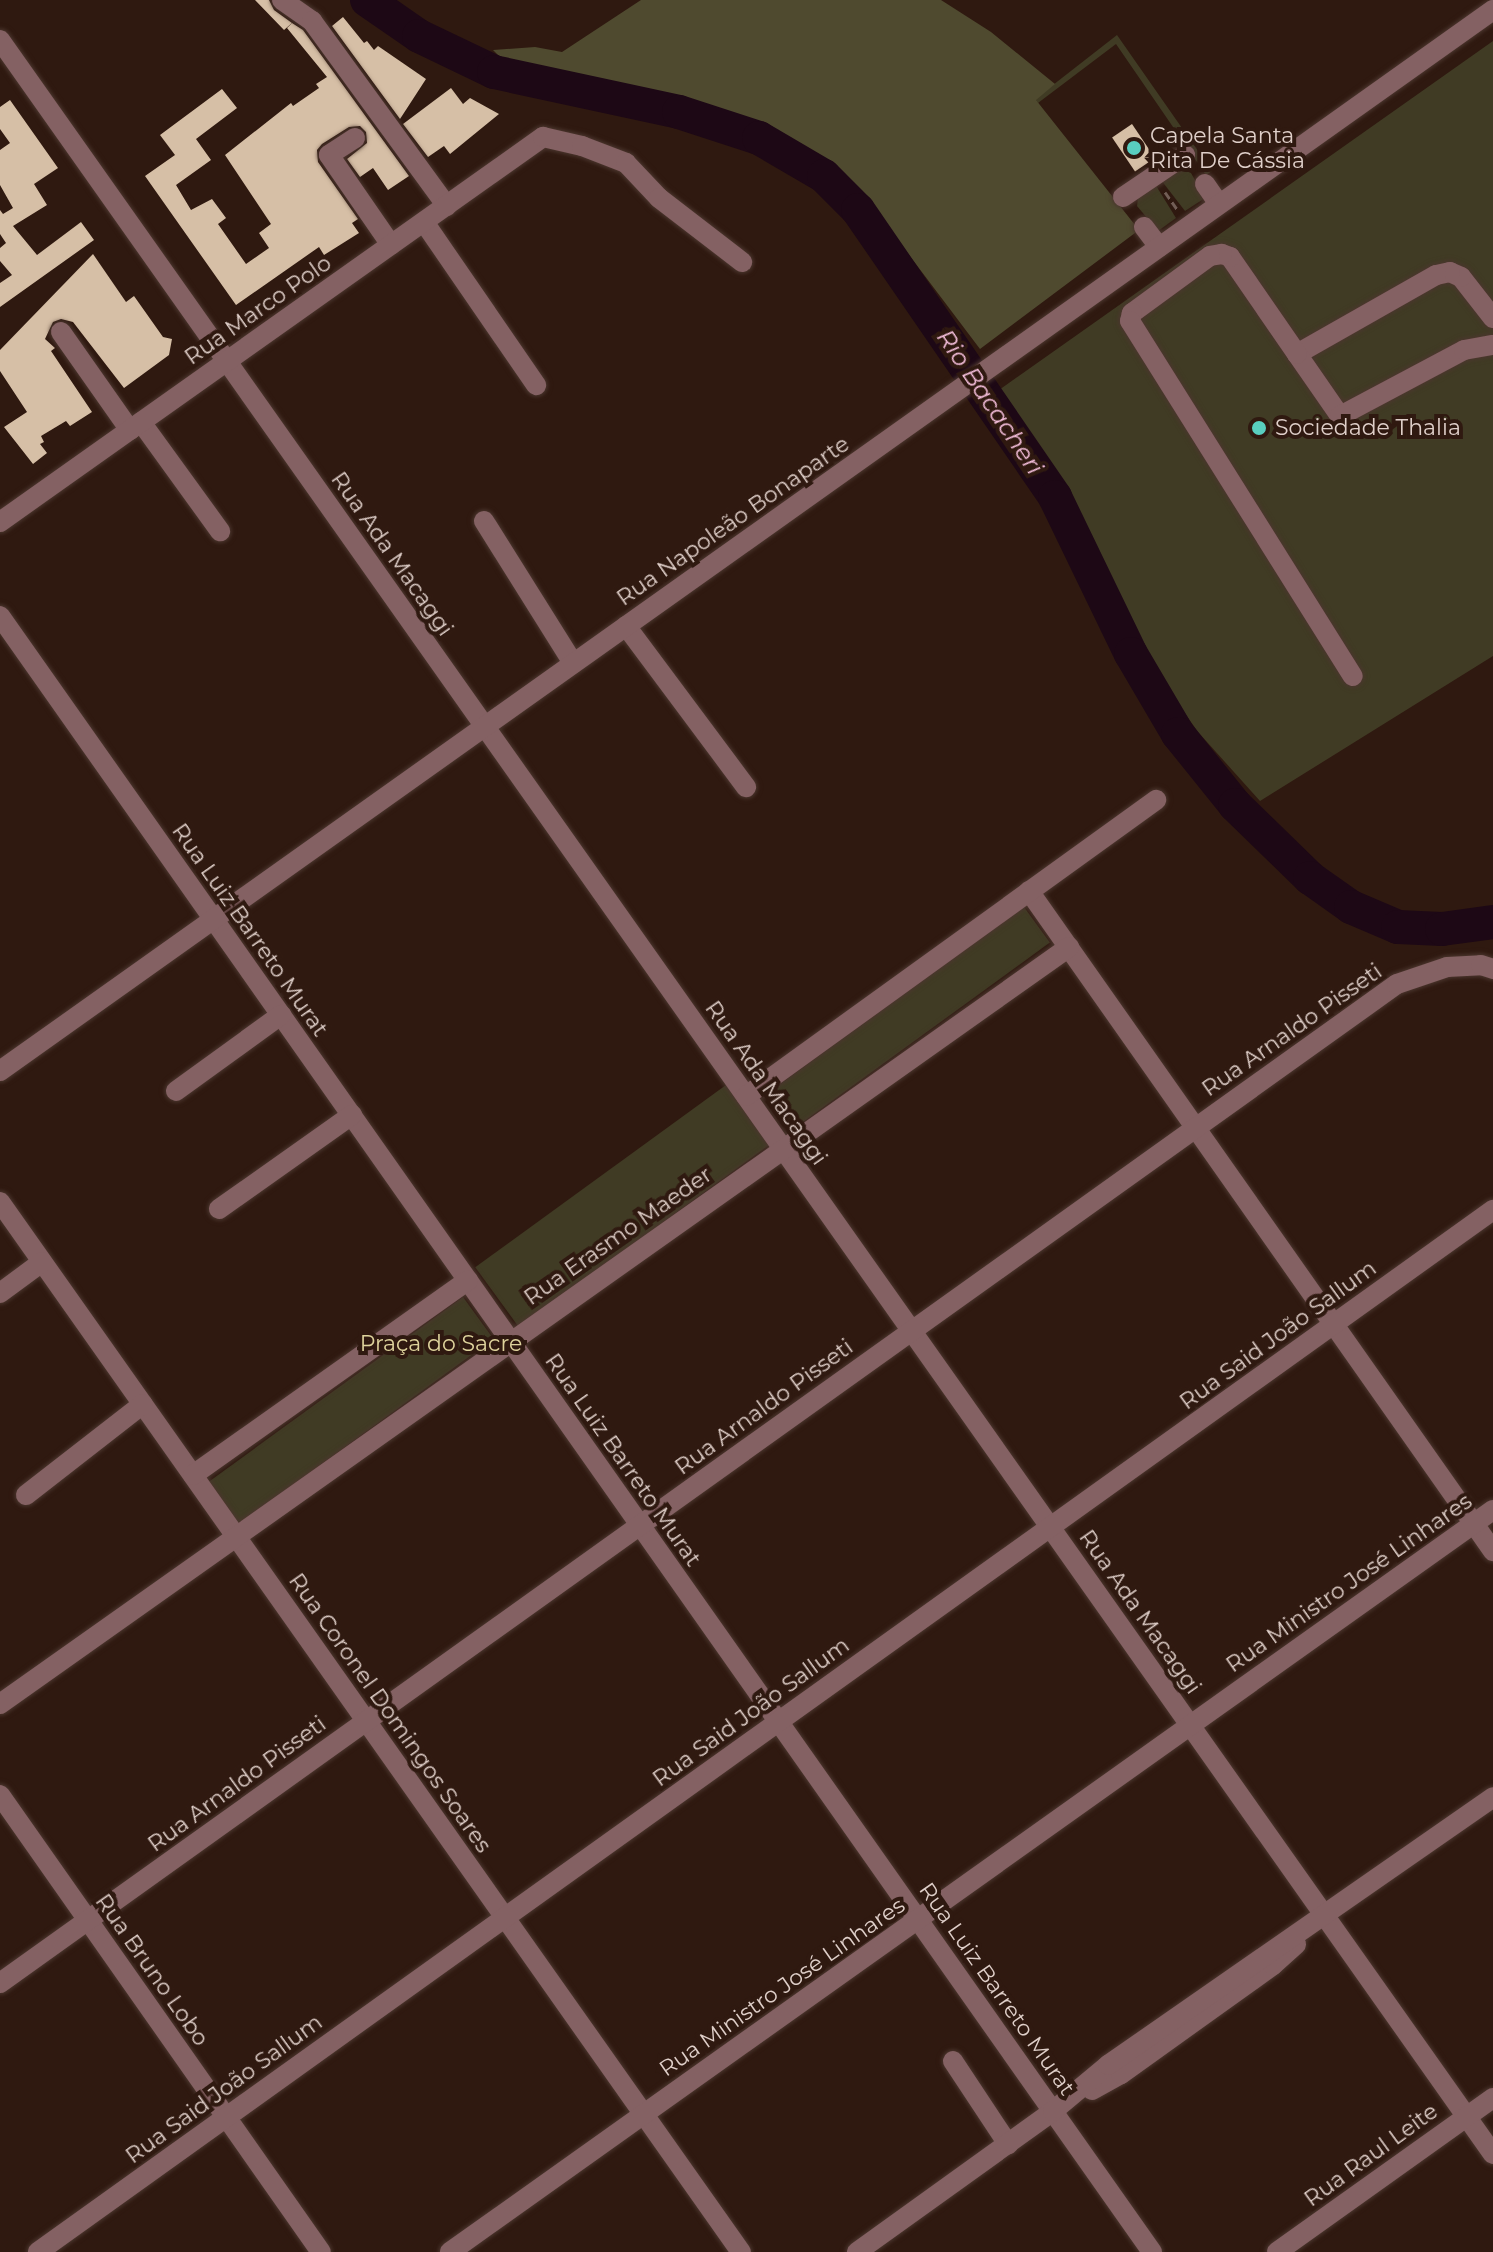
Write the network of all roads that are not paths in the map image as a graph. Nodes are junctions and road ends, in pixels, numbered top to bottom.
1 (282, 0) edge
2 (1493, 10) edge
3 (0, 40) edge
4 (355, 138) dead end
5 (1185, 155) dead end
6 (1205, 184) dead end
7 (1123, 197) dead end
8 (1219, 204) junction
9 (447, 206) junction
10 (424, 222) junction
11 (1144, 227) dead end
12 (391, 245) junction
13 (1159, 247) junction
14 (742, 262) dead end
15 (1493, 318) edge
16 (61, 332) dead end
17 (1493, 345) edge
18 (1297, 354) junction
19 (227, 361) junction
20 (536, 385) dead end
21 (135, 426) junction
22 (484, 521) dead end
23 (0, 522) edge
24 (220, 531) dead end
25 (0, 616) edge
26 (626, 626) junction
27 (573, 663) junction
28 (1353, 676) dead end
29 (484, 726) junction
30 (746, 787) dead end
31 (1156, 800) dead end
32 (1029, 891) junction
33 (213, 919) junction
34 (1069, 947) junction
35 (1493, 969) edge
36 (281, 1015) junction
37 (0, 1071) edge
38 (176, 1091) dead end
39 (746, 1096) junction
40 (352, 1115) junction
41 (1196, 1128) junction
42 (783, 1149) junction
43 (0, 1202) edge
44 (219, 1209) dead end
45 (1493, 1210) edge
46 (42, 1262) junction
47 (468, 1280) junction
48 (0, 1293) edge
49 (1334, 1324) junction
50 (912, 1331) junction
51 (511, 1342) junction
52 (143, 1404) junction
53 (193, 1475) junction
54 (26, 1495) dead end
55 (1493, 1510) edge
56 (1474, 1523) junction
57 (640, 1525) junction
58 (1050, 1527) junction
59 (236, 1536) junction
60 (1493, 1551) edge
61 (0, 1704) edge
62 (367, 1721) junction
63 (779, 1722) junction
64 (1190, 1725) junction
65 (0, 1795) edge
66 (1493, 1797) edge
67 (505, 1917) junction
68 (1326, 1917) junction
69 (918, 1919) junction
70 (88, 1920) junction
71 (0, 1983) edge
72 (953, 2061) dead end
73 (1493, 2098) edge
74 (1053, 2111) junction
75 (644, 2114) junction
76 (226, 2117) junction
77 (1467, 2117) junction
78 (1008, 2144) junction
79 (1493, 2154) edge
80 (38, 2252) edge
81 (321, 2252) edge
82 (450, 2252) edge
83 (741, 2252) edge
84 (857, 2252) edge
85 (1152, 2252) edge
86 (1277, 2252) edge

1 - 9 street
2 - 8 street, Rua Napoleão Bonaparte
3 - 19 street, Rua Ada Macaggi
4 - 12 street
5 - 7 street
6 - 8 street
8 - 13 street, Rua Napoleão Bonaparte
9 - 10 street, Rua Marco Polo
9 - 14 street, Rua Marco Polo
10 - 12 street, Rua Marco Polo
10 - 20 street
11 - 13 street
12 - 19 street, Rua Marco Polo
13 - 26 street, Rua Napoleão Bonaparte
15 - 18 street
16 - 21 street
17 - 18 street
18 - 28 street
19 - 21 street, Rua Marco Polo
19 - 29 street, Rua Ada Macaggi
21 - 23 street, Rua Marco Polo
21 - 24 street
22 - 27 street
25 - 33 street, Rua Luiz Barreto Murat
26 - 27 street, Rua Napoleão Bonaparte
26 - 30 street
27 - 29 street, Rua Napoleão Bonaparte
29 - 33 street, Rua Napoleão Bonaparte
29 - 39 street, Rua Ada Macaggi
31 - 32 street
32 - 34 street
32 - 39 street
33 - 36 street, Rua Luiz Barreto Murat
33 - 37 street, Rua Napoleão Bonaparte
34 - 41 street
34 - 42 street, Rua Erasmo Maeder
35 - 41 street, Rua Arnaldo Pisseti
36 - 38 street
36 - 40 street, Rua Luiz Barreto Murat
39 - 42 street, Rua Ada Macaggi
40 - 44 street
40 - 47 street, Rua Luiz Barreto Murat
41 - 49 street
41 - 50 street, Rua Arnaldo Pisseti
42 - 50 street, Rua Ada Macaggi
42 - 51 street, Rua Erasmo Maeder
43 - 46 street, Rua Coronel Domingos Soares
45 - 49 street, Rua Said João Sallum
46 - 48 street
46 - 52 street, Rua Coronel Domingos Soares
47 - 51 street, Rua Luiz Barreto Murat
47 - 53 street
49 - 56 street
49 - 58 street, Rua Said João Sallum
50 - 57 street, Rua Arnaldo Pisseti
50 - 58 street, Rua Ada Macaggi
51 - 57 street, Rua Luiz Barreto Murat
51 - 59 street, Rua Erasmo Maeder
52 - 53 street, Rua Coronel Domingos Soares
52 - 54 street
53 - 59 street, Rua Coronel Domingos Soares
55 - 56 street, Rua Ministro José Linhares
56 - 60 street
56 - 64 street, Rua Ministro José Linhares
57 - 62 street, Rua Arnaldo Pisseti
57 - 63 street, Rua Luiz Barreto Murat
58 - 63 street, Rua Said João Sallum
58 - 64 street, Rua Ada Macaggi
59 - 61 street, Rua Erasmo Maeder
59 - 62 street, Rua Coronel Domingos Soares
62 - 67 street, Rua Coronel Domingos Soares
62 - 70 street, Rua Arnaldo Pisseti
63 - 67 street, Rua Said João Sallum
63 - 69 street, Rua Luiz Barreto Murat
64 - 68 street, Rua Ada Macaggi
64 - 69 street, Rua Ministro José Linhares
65 - 70 street, Rua Bruno Lobo
66 - 68 street
67 - 75 street, Rua Coronel Domingos Soares
67 - 76 street, Rua Said João Sallum
68 - 74 street
68 - 77 street, Rua Ada Macaggi
69 - 74 street, Rua Luiz Barreto Murat
69 - 75 street, Rua Ministro José Linhares
70 - 71 street, Rua Arnaldo Pisseti
70 - 76 street, Rua Bruno Lobo
72 - 78 street
73 - 77 street, Rua Raul Leite
74 - 78 street
74 - 85 street, Rua Luiz Barreto Murat
75 - 82 street, Rua Ministro José Linhares
75 - 83 street, Rua Coronel Domingos Soares
76 - 80 street, Rua Said João Sallum
76 - 81 street, Rua Bruno Lobo
77 - 79 street, Rua Ada Macaggi
77 - 86 street, Rua Raul Leite
78 - 84 street

